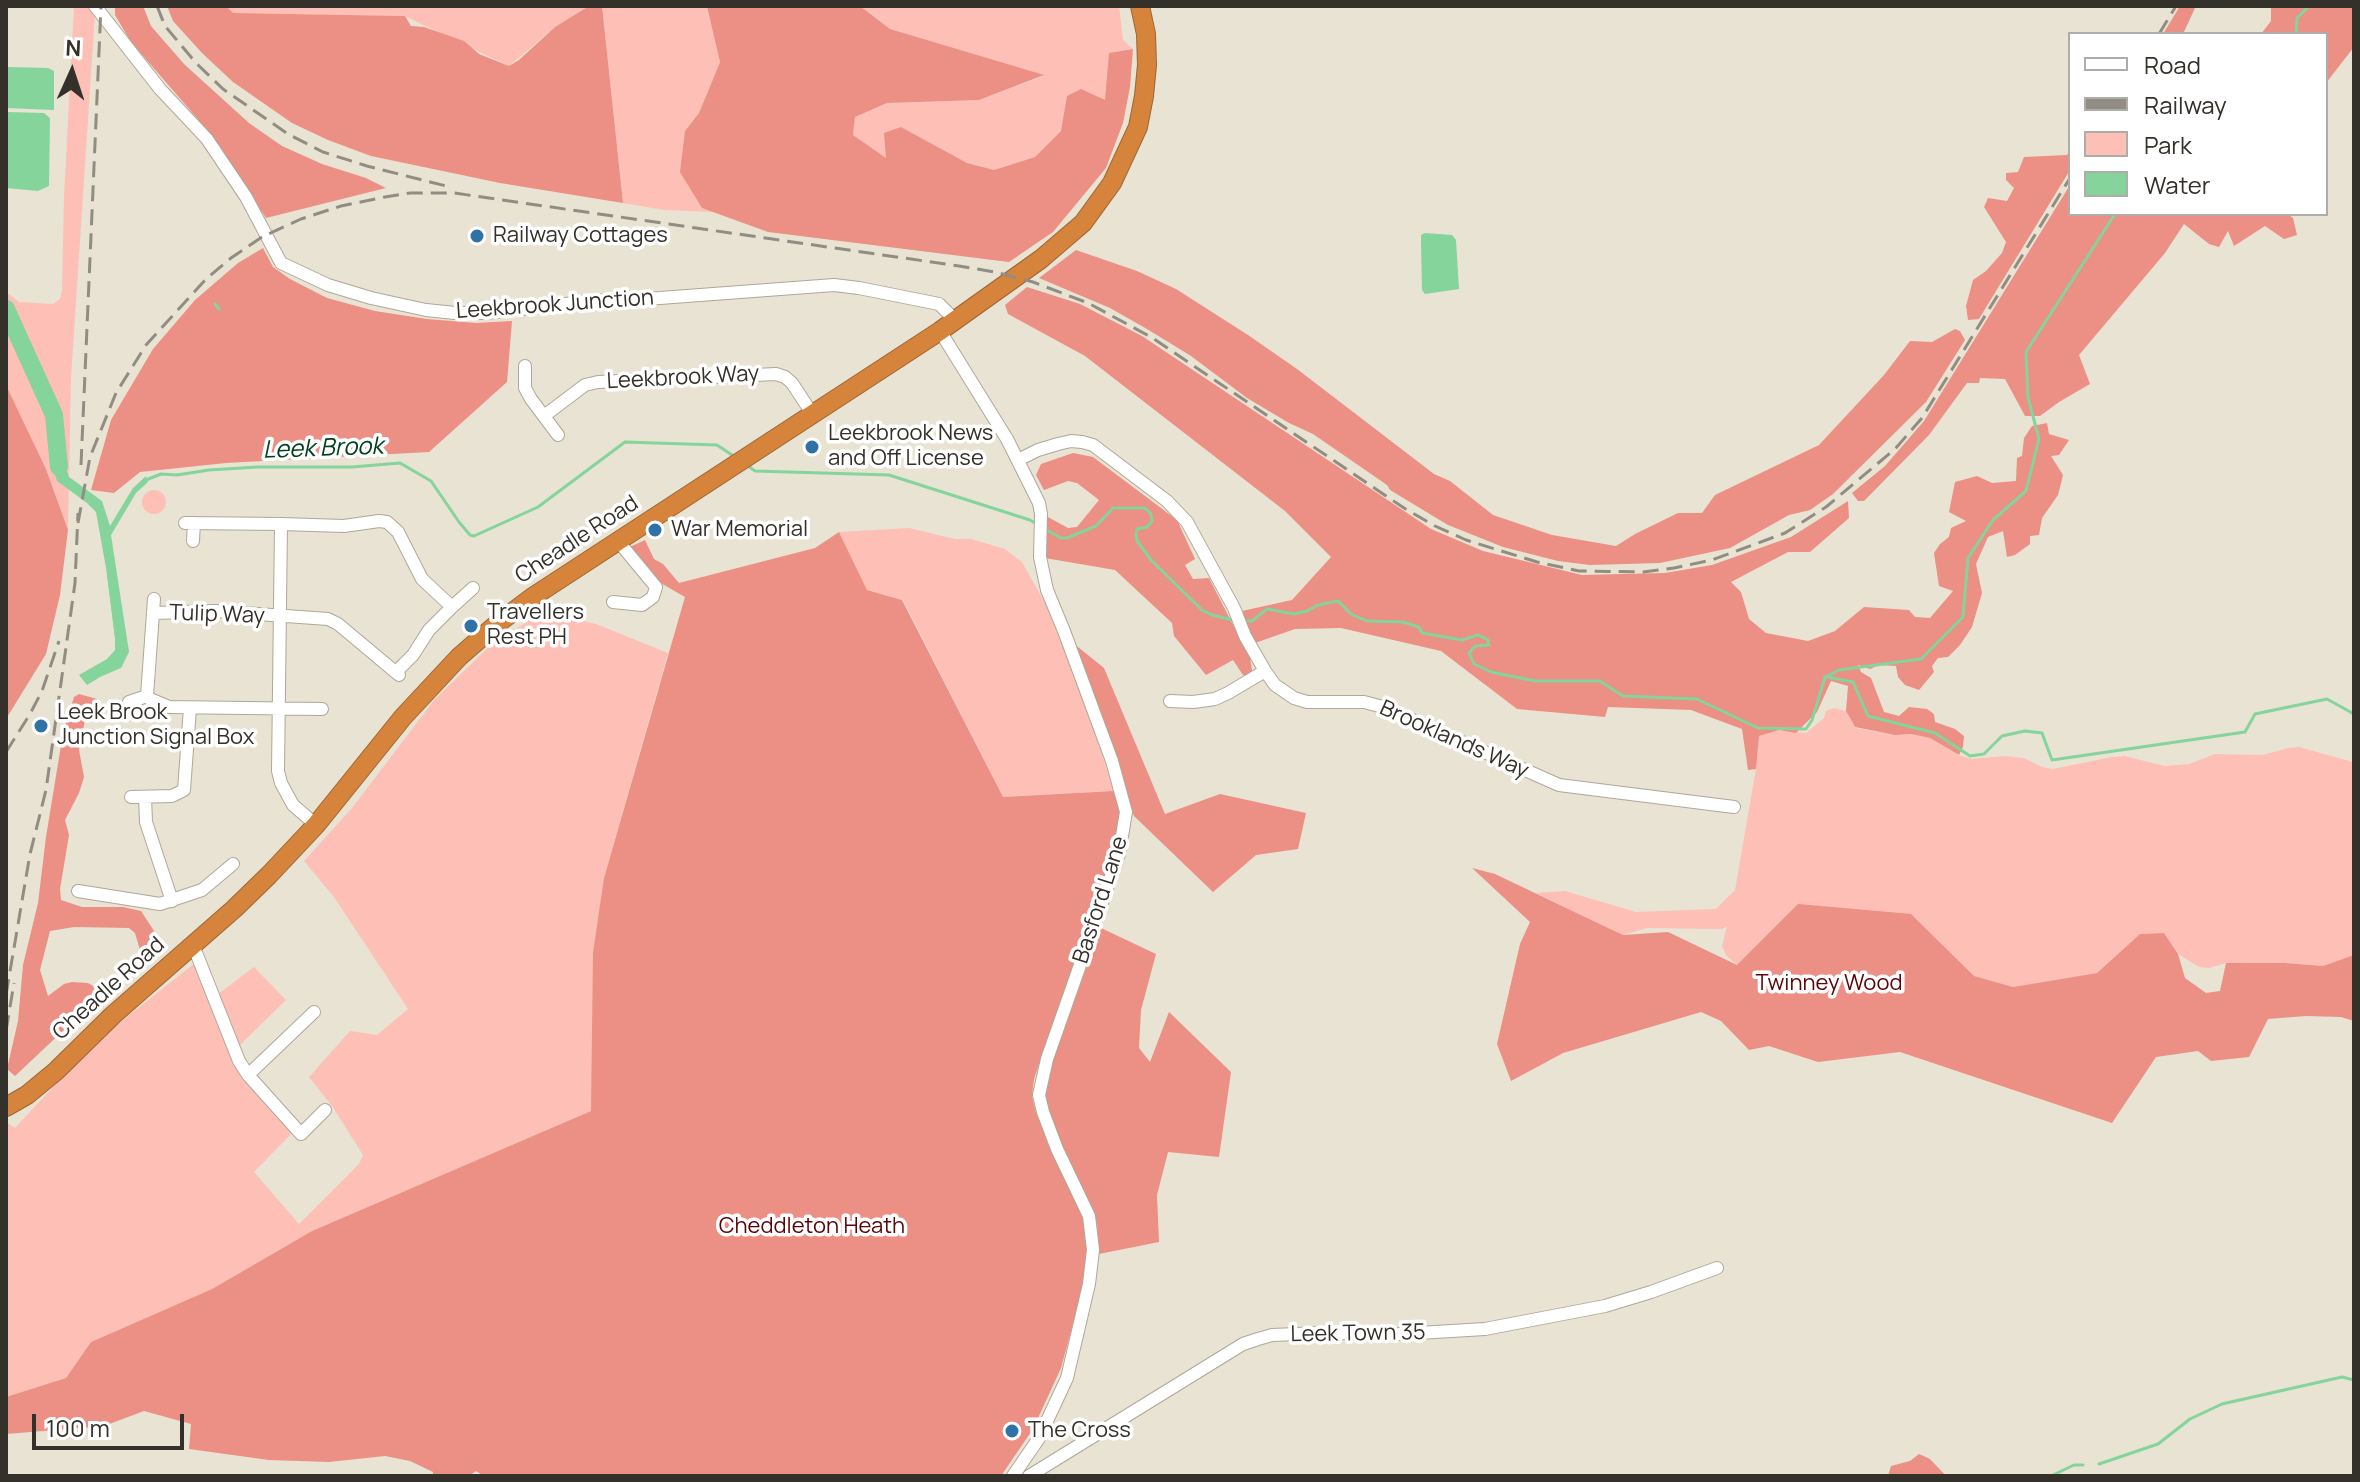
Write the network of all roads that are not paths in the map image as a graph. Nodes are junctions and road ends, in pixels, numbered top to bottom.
1 (95, 6) edge
2 (1140, 6) edge
3 (947, 326) junction
4 (525, 366) dead end
5 (813, 415) junction
6 (544, 416) junction
7 (558, 435) dead end
8 (1018, 460) junction
9 (281, 524) junction
10 (193, 541) dead end
11 (618, 541) junction
12 (473, 588) dead end
13 (613, 602) dead end
14 (452, 607) junction
15 (279, 617) junction
16 (1265, 671) junction
17 (147, 696) junction
18 (1170, 701) dead end
19 (129, 702) dead end
20 (190, 708) junction
21 (277, 709) junction
22 (322, 709) dead end
23 (131, 797) dead end
24 (145, 797) junction
25 (1734, 807) dead end
26 (316, 825) junction
27 (233, 864) dead end
28 (78, 891) dead end
29 (172, 901) junction
30 (193, 945) junction
31 (314, 1012) dead end
32 (248, 1075) junction
33 (6, 1107) edge
34 (325, 1110) dead end
35 (1717, 1268) dead end
36 (1013, 1476) edge
37 (1029, 1476) edge

1 - 3 street, Leekbrook Junction
2 - 3 highway, Cheadle Road
3 - 5 highway, Cheadle Road
3 - 8 street, Basford Lane
4 - 6 street
5 - 6 street, Leekbrook Way
5 - 11 highway, Cheadle Road
6 - 7 street
8 - 16 street, Brooklands Way
8 - 36 street, Basford Lane
9 - 10 street
9 - 14 street
9 - 15 street
11 - 13 street
11 - 26 highway, Cheadle Road
12 - 14 street
14 - 15 street, Tulip Way
15 - 17 street, Tulip Way
15 - 21 street
16 - 18 street
16 - 25 street, Brooklands Way
17 - 19 street
17 - 20 street
20 - 21 street
20 - 24 street
21 - 22 street
21 - 26 street
23 - 24 street
24 - 29 street
26 - 30 highway, Cheadle Road
27 - 29 street
28 - 29 street
30 - 32 street
30 - 33 highway, Cheadle Road
31 - 32 street
32 - 34 street
35 - 37 street, Leek Town 35

